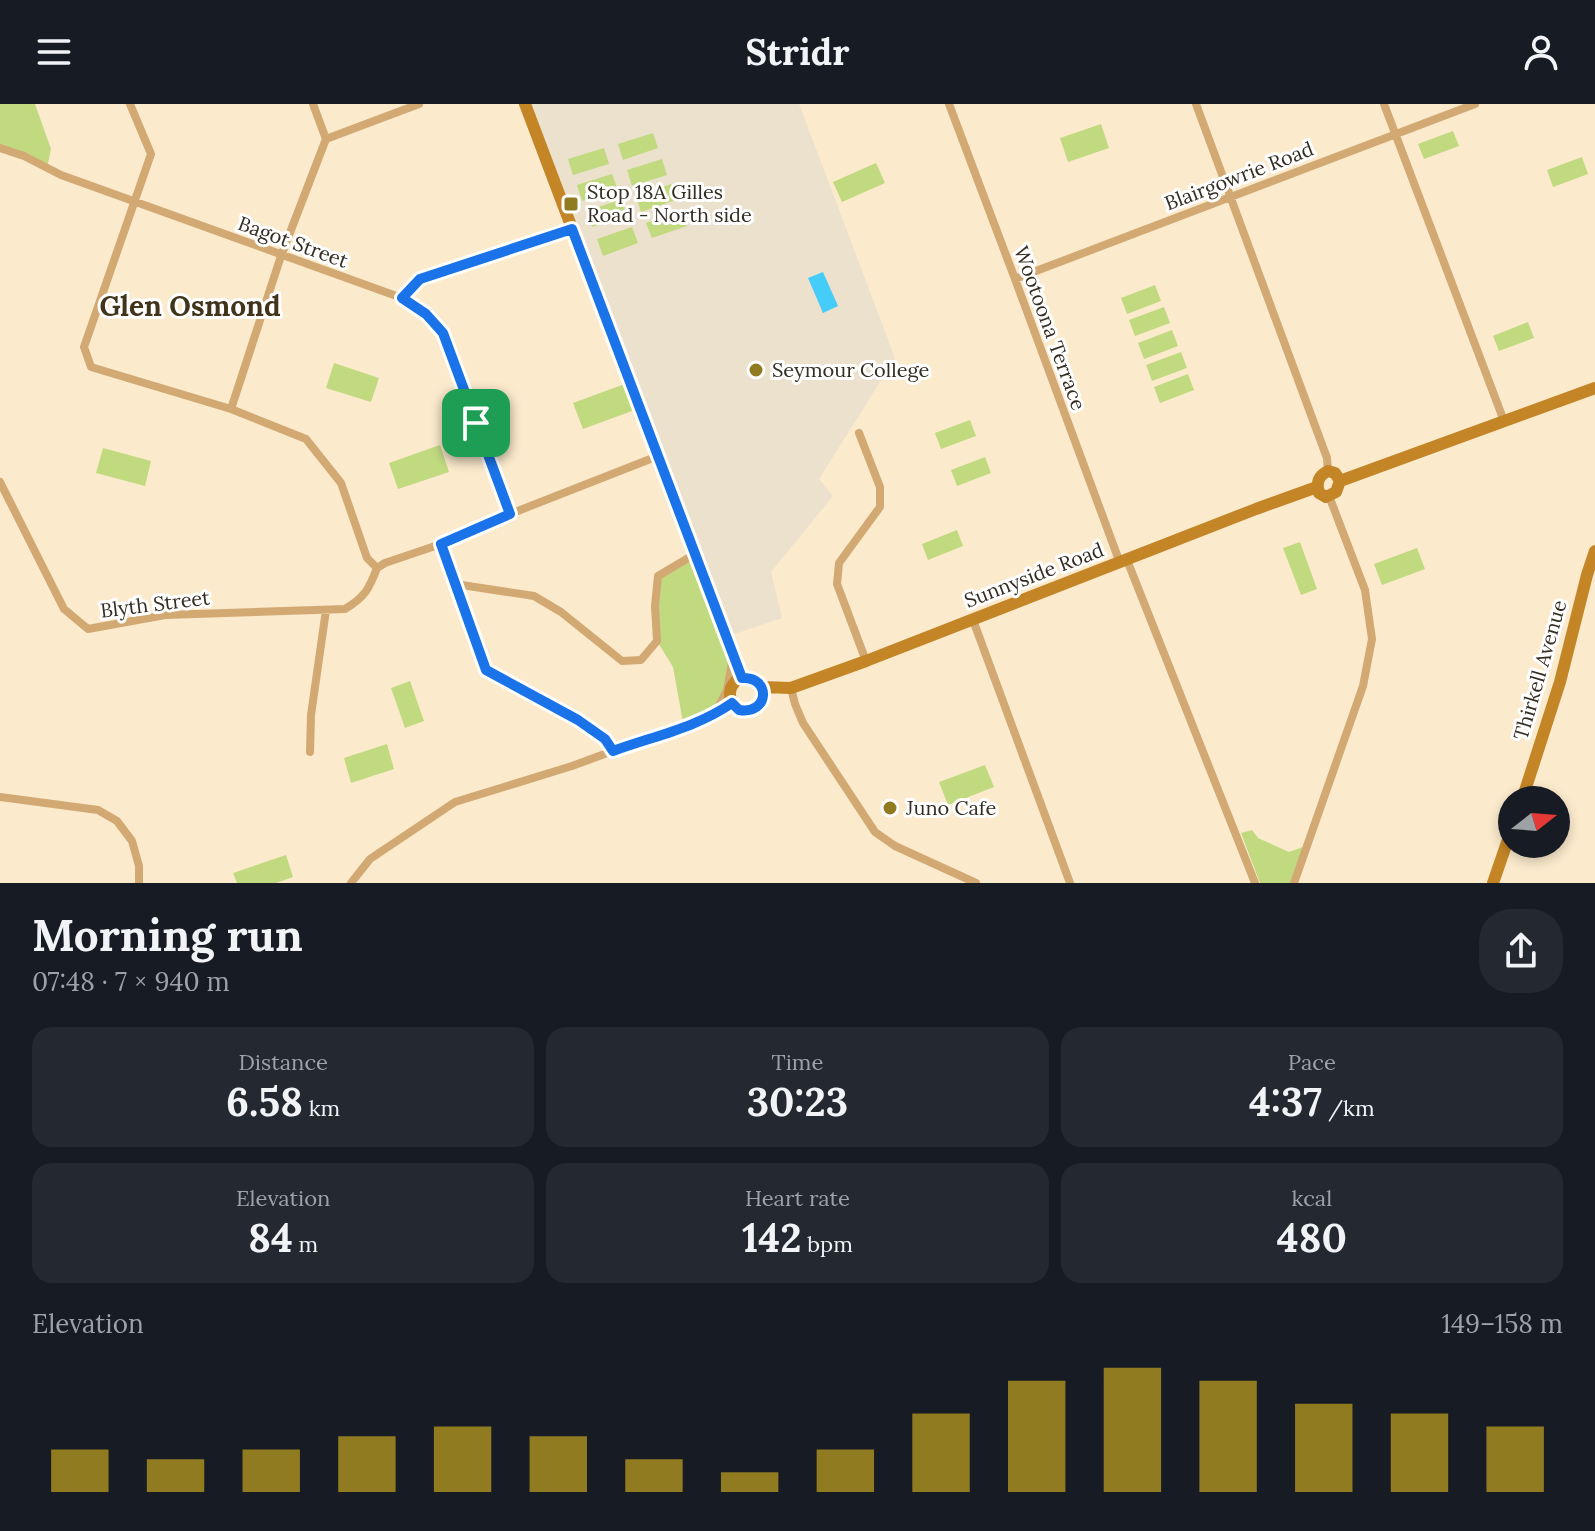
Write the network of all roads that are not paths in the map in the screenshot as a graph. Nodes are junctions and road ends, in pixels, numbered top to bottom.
1 (130, 104) edge
2 (313, 104) edge
3 (419, 104) edge
4 (525, 104) edge
5 (949, 104) edge
6 (1196, 104) edge
7 (1384, 104) edge
8 (1475, 104) edge
9 (1396, 134) junction
10 (326, 139) junction
11 (0, 148) edge
12 (1231, 197) junction
13 (134, 201) junction
14 (572, 229) junction
15 (281, 256) junction
16 (1015, 279) junction
17 (402, 298) junction
18 (1595, 388) edge
19 (231, 409) junction
20 (1504, 421) junction
21 (859, 433) dead end
22 (658, 456) junction
23 (1328, 471) junction
24 (1340, 481) junction
25 (0, 482) edge
26 (1317, 487) junction
27 (1329, 496) junction
28 (510, 514) junction
29 (441, 544) junction
30 (1595, 551) edge
31 (695, 554) junction
32 (1124, 562) junction
33 (377, 568) junction
34 (455, 584) junction
35 (326, 610) junction
36 (973, 620) junction
37 (733, 657) junction
38 (866, 661) junction
39 (742, 678) junction
40 (762, 687) junction
41 (791, 688) junction
42 (732, 703) junction
43 (714, 716) junction
44 (613, 751) junction
45 (310, 752) dead end
46 (1527, 786) edge
47 (0, 797) edge
48 (1502, 858) edge
49 (965, 881) edge
50 (139, 883) edge
51 (351, 883) edge
52 (976, 883) edge
53 (1070, 883) edge
54 (1255, 883) edge
55 (1294, 883) edge
56 (1493, 883) edge

1 - 13 street
2 - 10 street
3 - 10 street
4 - 14 street
5 - 16 street, Wootoona Terrace
6 - 12 street
7 - 9 street
8 - 9 street, Blairgowrie Road
9 - 12 street, Blairgowrie Road
9 - 20 street
10 - 15 street
11 - 13 street, Bagot Street
12 - 16 street, Blairgowrie Road
12 - 23 street
13 - 15 street, Bagot Street
13 - 19 street
14 - 17 street
14 - 22 street
15 - 17 street, Bagot Street
15 - 19 street
16 - 32 street, Wootoona Terrace
17 - 28 street, Bagot Street
18 - 20 street
19 - 33 street
20 - 24 street
21 - 38 street
22 - 28 street
22 - 31 street
23 - 24 street
23 - 26 street
24 - 27 street
25 - 35 street, Blyth Street
26 - 27 street
26 - 32 street, Sunnyside Road
27 - 55 street
28 - 29 street
29 - 33 street
29 - 34 street
30 - 46 street, Thirkell Avenue
31 - 34 street
31 - 37 street
32 - 36 street, Sunnyside Road
32 - 54 street, Wootoona Terrace
33 - 35 street, Blyth Street
34 - 44 street
35 - 45 street
36 - 38 street, Sunnyside Road
36 - 53 street
37 - 39 street
37 - 43 street
38 - 41 street, Sunnyside Road
39 - 40 street
39 - 42 street
40 - 41 street, Sunnyside Road
40 - 42 street
41 - 49 street
42 - 43 street
43 - 44 street
44 - 51 street
47 - 50 street
48 - 56 street
49 - 52 street

